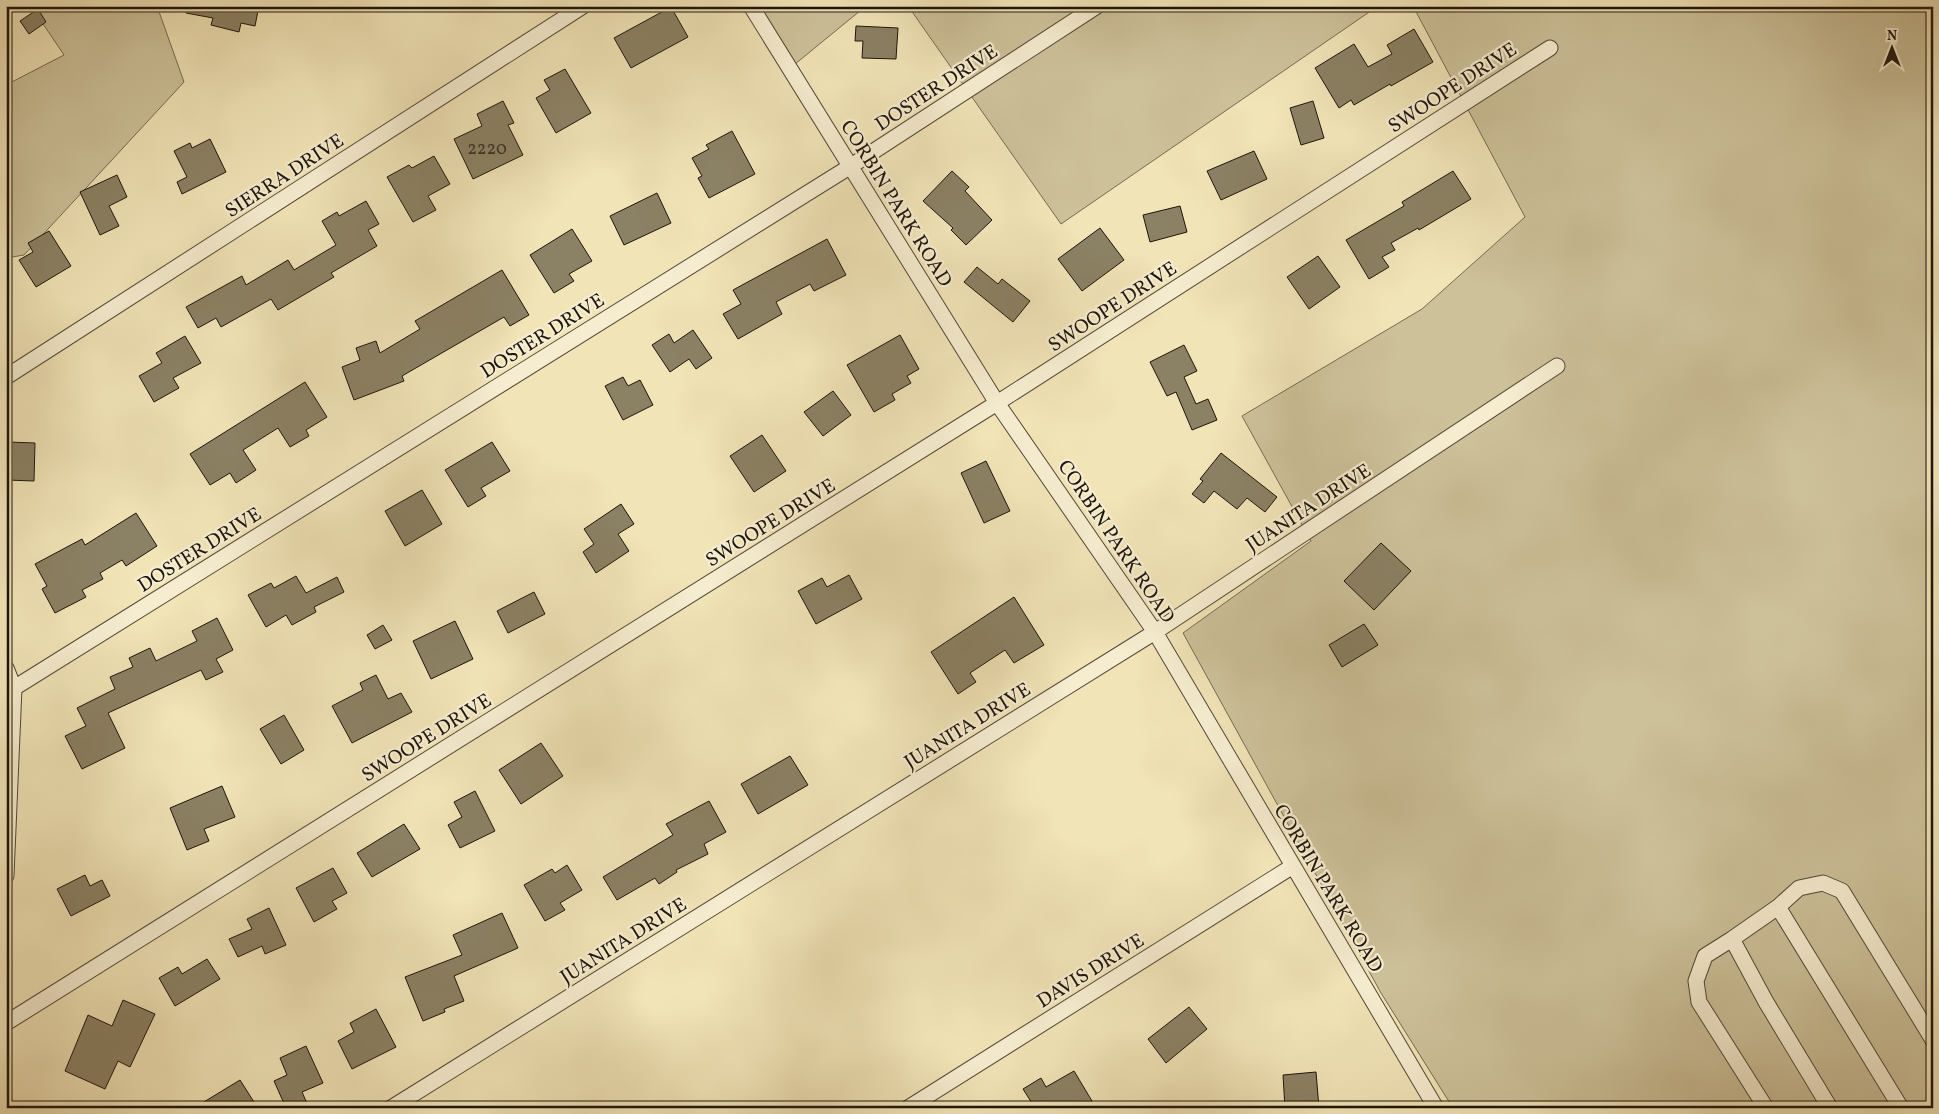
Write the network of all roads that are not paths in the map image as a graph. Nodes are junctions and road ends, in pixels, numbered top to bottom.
1 (583, 6) edge
2 (751, 6) edge
3 (1097, 6) edge
4 (1550, 48) dead end
5 (851, 166) junction
6 (1557, 366) dead end
7 (6, 377) edge
8 (997, 403) junction
9 (1155, 632) junction
10 (6, 668) edge
11 (10, 690) edge
12 (1293, 866) junction
13 (6, 876) edge
14 (1778, 907) junction
15 (1732, 939) junction
16 (6, 1023) edge
17 (1933, 1040) edge
18 (392, 1108) edge
19 (908, 1108) edge
20 (1436, 1108) edge
21 (1766, 1108) edge
22 (1830, 1108) edge
23 (1901, 1108) edge

1 - 7 street, SIERRA DRIVE
2 - 5 street, CORBIN PARK ROAD
3 - 5 street, DOSTER DRIVE
4 - 8 street, SWOOPE DRIVE
5 - 8 street, CORBIN PARK ROAD
5 - 11 street, DOSTER DRIVE
6 - 9 street, JUANITA DRIVE
8 - 9 street, CORBIN PARK ROAD
8 - 16 street, SWOOPE DRIVE
9 - 12 street, CORBIN PARK ROAD
9 - 18 street, JUANITA DRIVE
10 - 11 street
11 - 13 street
12 - 19 street, DAVIS DRIVE
12 - 20 street, CORBIN PARK ROAD
14 - 15 street
14 - 17 street
14 - 23 street
15 - 21 street
15 - 22 street

